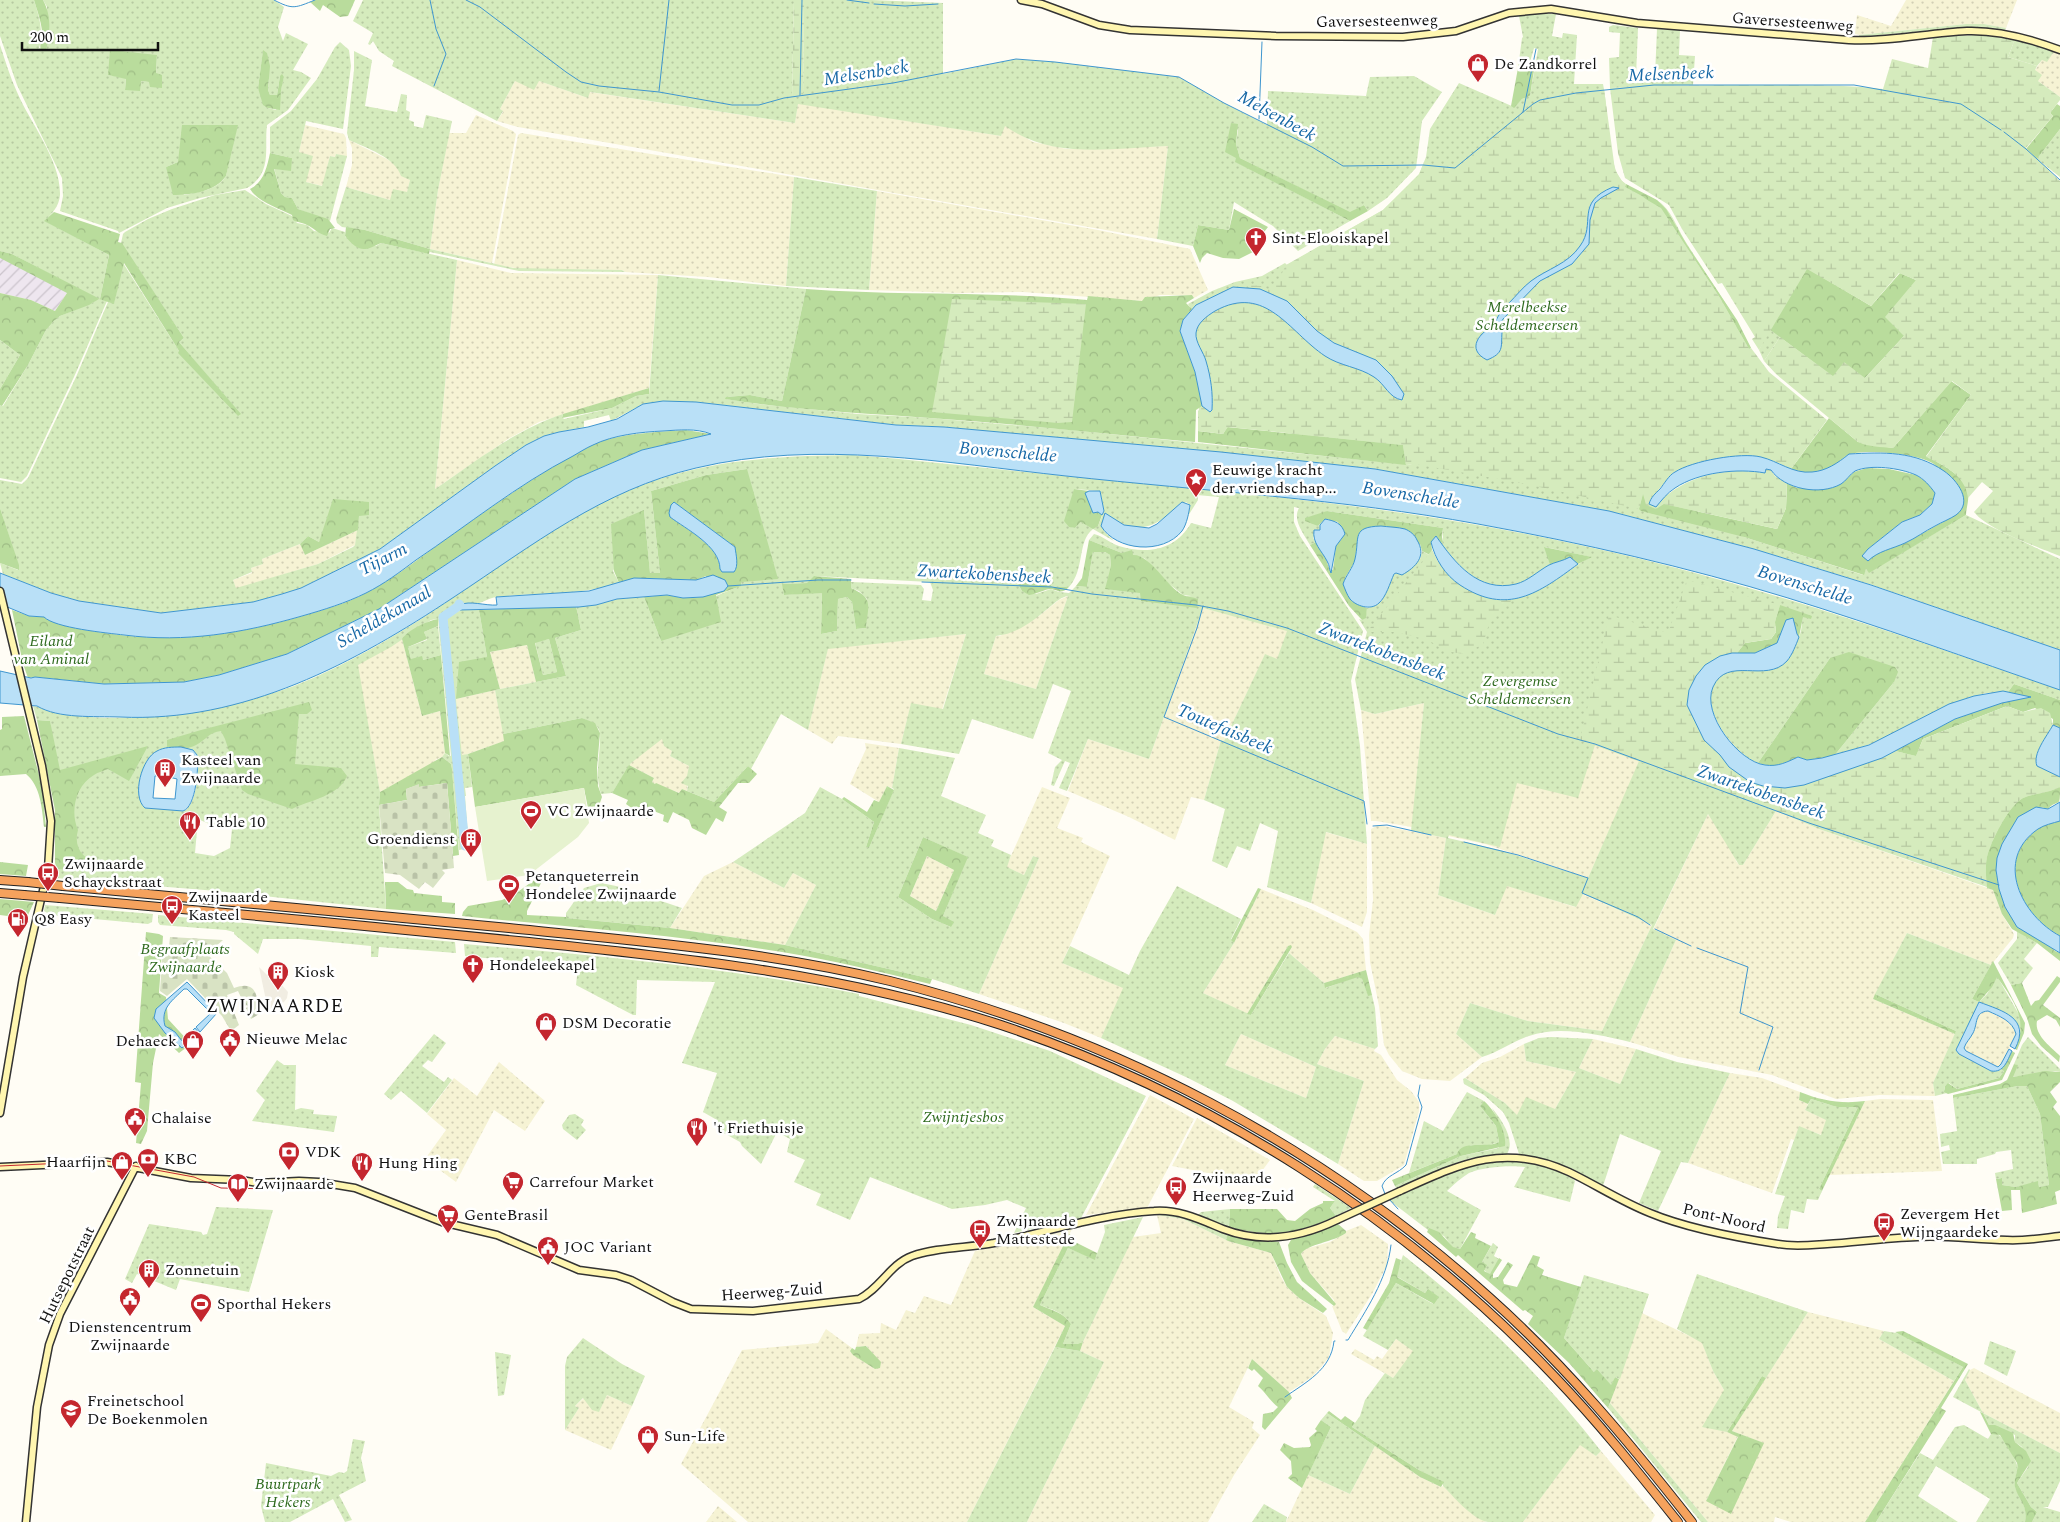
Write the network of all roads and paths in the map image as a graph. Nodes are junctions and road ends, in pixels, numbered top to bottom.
1 (1021, 0) edge
2 (2060, 50) edge
3 (0, 591) edge
4 (0, 880) edge
5 (0, 893) edge
6 (0, 1113) edge
7 (136, 1166) junction
8 (0, 1167) edge
9 (1400, 1191) joint
10 (2060, 1236) edge
11 (26, 1522) edge
12 (1678, 1522) edge
13 (1692, 1522) edge

1 - 2 street, Gaversesteenweg
3 - 6 street
4 - 13 highway, bridge
5 - 12 highway, bridge
7 - 8 street, Heerweg-Zuid
7 - 9 street, Heerweg-Zuid, bridge
7 - 11 street, Hutsepotstraat
9 - 10 street, Pont-Noord

